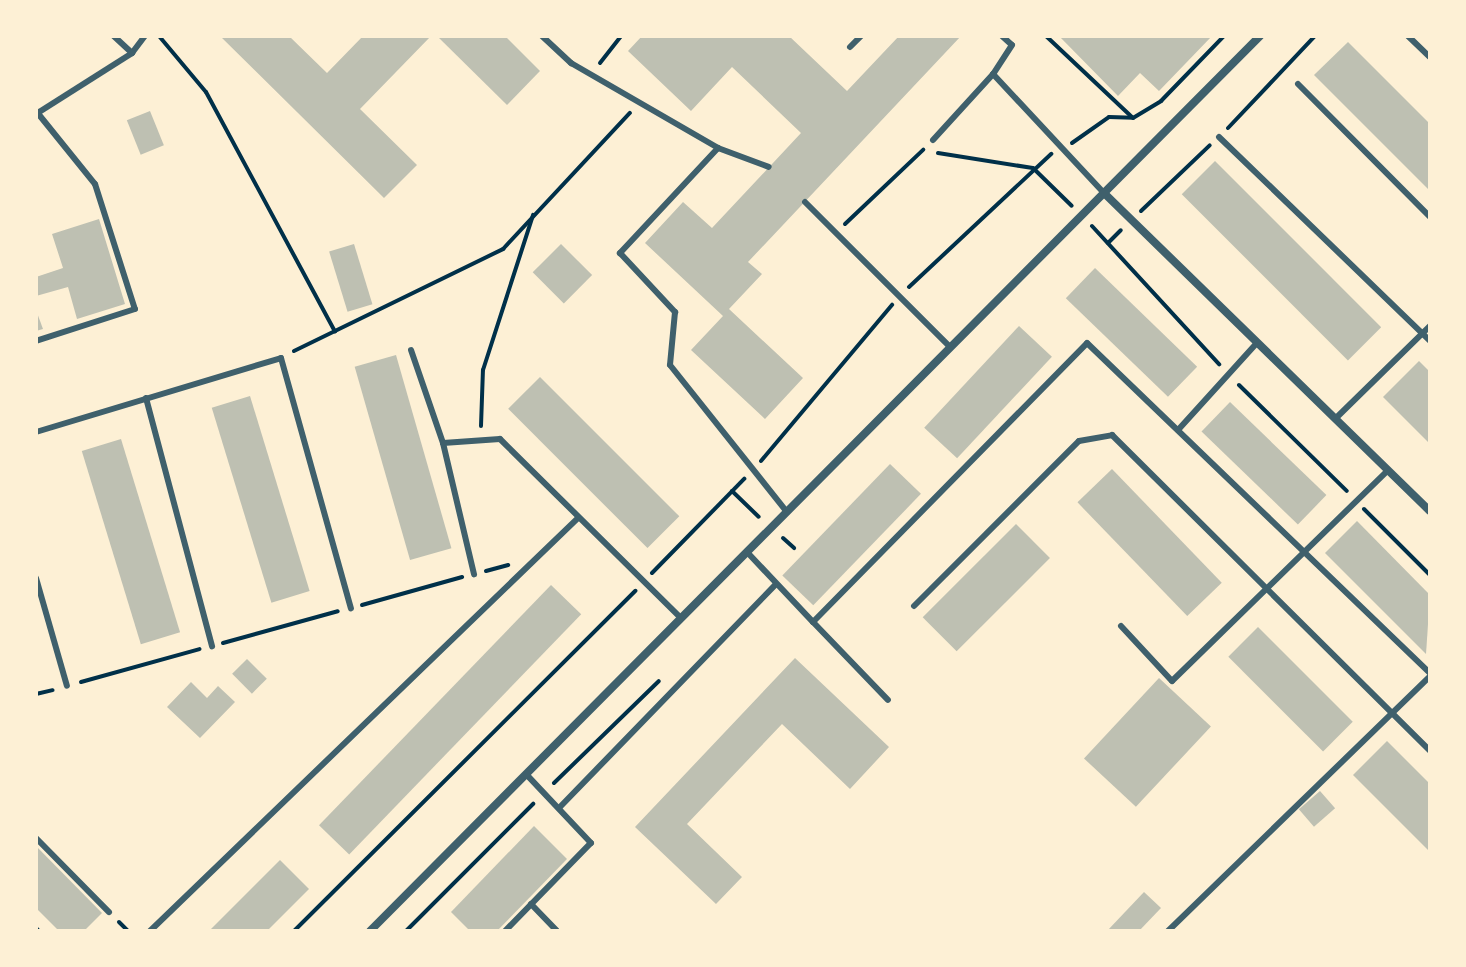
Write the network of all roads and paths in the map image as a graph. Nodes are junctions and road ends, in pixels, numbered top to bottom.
1 (114, 36) edge
2 (145, 36) edge
3 (159, 36) edge
4 (542, 36) edge
5 (621, 36) edge
6 (861, 36) edge
7 (1002, 36) edge
8 (1046, 36) edge
9 (1224, 36) edge
10 (1315, 36) edge
11 (1408, 36) edge
12 (1256, 37) edge
13 (850, 47) dead end
14 (132, 53) junction
15 (1430, 57) edge
16 (993, 74) junction
17 (591, 75) junction
18 (1298, 84) dead end
19 (641, 103) junction
20 (36, 113) edge
21 (1133, 118) junction
22 (1219, 137) junction
23 (933, 140) joint
24 (1059, 147) junction
25 (718, 148) junction
26 (921, 151) junction
27 (769, 167) dead end
28 (1033, 168) junction
29 (1104, 193) junction
30 (805, 202) dead end
31 (534, 213) junction
32 (1430, 217) edge
33 (1131, 220) junction
34 (836, 233) junction
35 (1108, 243) dead end
36 (898, 297) junction
37 (1430, 326) edge
38 (335, 332) junction
39 (1422, 334) junction
40 (36, 341) edge
41 (1430, 341) edge
42 (1257, 343) junction
43 (950, 347) junction
44 (411, 350) dead end
45 (281, 358) junction
46 (146, 398) junction
47 (1335, 419) junction
48 (1178, 430) junction
49 (36, 432) edge
50 (481, 440) junction
51 (443, 443) junction
52 (756, 467) junction
53 (1388, 470) junction
54 (732, 491) junction
55 (1430, 511) edge
56 (787, 512) junction
57 (759, 517) dead end
58 (578, 518) junction
59 (781, 537) dead end
60 (794, 548) dead end
61 (747, 552) junction
62 (1303, 553) junction
63 (541, 556) junction
64 (474, 574) junction
65 (36, 578) edge
66 (645, 580) junction
67 (775, 585) junction
68 (1270, 585) junction
69 (914, 606) dead end
70 (351, 608) junction
71 (681, 618) junction
72 (813, 622) junction
73 (1121, 626) dead end
74 (212, 646) junction
75 (667, 673) dead end
76 (1430, 675) edge
77 (67, 686) junction
78 (36, 694) edge
79 (888, 700) dead end
80 (1392, 713) junction
81 (1430, 751) edge
82 (526, 774) junction
83 (544, 793) junction
84 (559, 808) junction
85 (36, 838) edge
86 (531, 904) junction
87 (109, 912) dead end
88 (150, 931) edge
89 (294, 931) edge
90 (370, 931) edge
91 (406, 931) edge
92 (505, 931) edge
93 (557, 931) edge
94 (1168, 931) edge

1 - 14 lane
2 - 14 lane
3 - 38 path
4 - 17 lane
5 - 17 path
6 - 13 lane
7 - 16 lane
8 - 21 path
9 - 21 path
10 - 22 path
11 - 15 lane
12 - 29 street
14 - 20 lane
16 - 23 lane
16 - 24 lane
17 - 19 lane
18 - 32 lane
19 - 25 lane
19 - 31 path
20 - 40 lane
21 - 24 path
22 - 33 path
22 - 39 lane
23 - 26 path
24 - 28 path
24 - 29 lane
25 - 27 lane
25 - 52 lane
26 - 28 path
26 - 34 path
28 - 36 path
29 - 33 street
29 - 43 street
30 - 34 lane
31 - 38 path
31 - 50 path
33 - 35 path
33 - 42 street
34 - 36 lane
36 - 43 lane
36 - 52 path
37 - 39 lane
38 - 45 path
39 - 41 lane
39 - 47 lane
42 - 47 street
42 - 48 lane
43 - 56 street
44 - 51 lane
45 - 46 lane
45 - 70 lane
46 - 49 lane
46 - 74 lane
47 - 53 street
48 - 62 lane
48 - 72 lane
50 - 51 lane
50 - 58 lane
51 - 64 lane
52 - 54 path
52 - 56 lane
53 - 55 street
53 - 62 lane
54 - 57 path
54 - 66 path
56 - 61 street
58 - 63 lane
58 - 66 lane
59 - 60 path
61 - 67 lane
61 - 71 street
62 - 68 lane
62 - 76 lane
63 - 64 path
63 - 88 lane
64 - 70 path
65 - 77 lane
66 - 71 lane
66 - 89 path
67 - 72 lane
67 - 84 lane
68 - 69 lane
68 - 73 lane
68 - 80 lane
70 - 74 path
71 - 82 street
72 - 79 lane
74 - 77 path
75 - 83 path
76 - 80 lane
77 - 78 path
80 - 81 lane
80 - 94 lane
82 - 83 lane
82 - 90 street
83 - 84 lane
83 - 91 path
84 - 86 lane
85 - 87 lane
86 - 92 lane
86 - 93 lane

